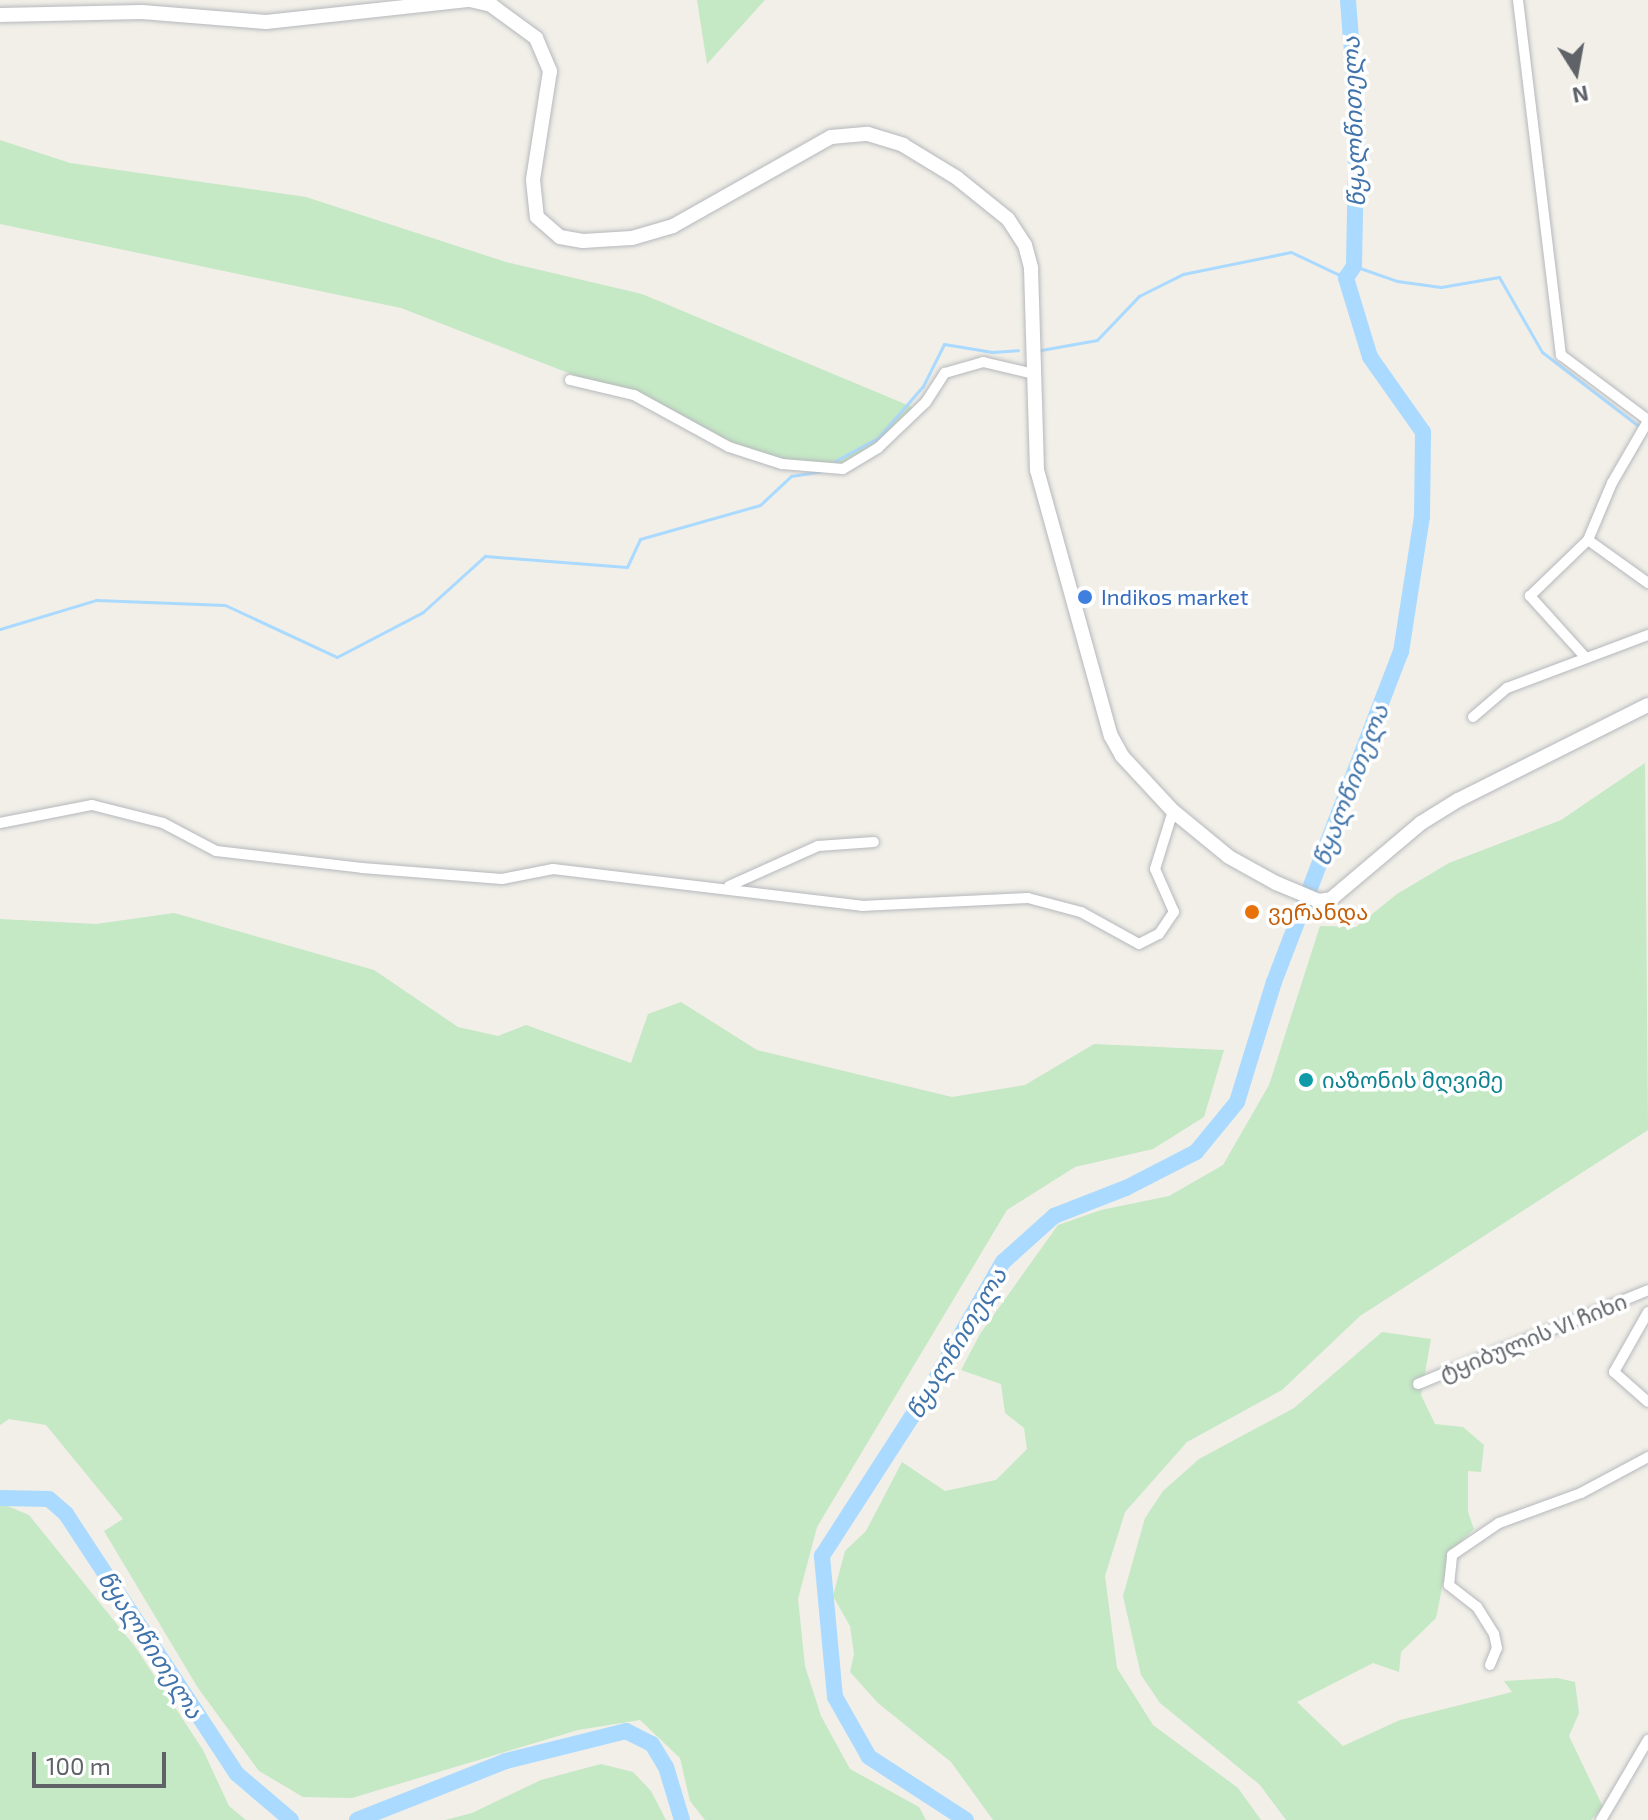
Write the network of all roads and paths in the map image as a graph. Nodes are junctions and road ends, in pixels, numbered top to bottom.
1 (1518, 0) edge
2 (0, 15) edge
3 (1034, 374) junction
4 (570, 380) dead end
5 (1648, 421) edge
6 (1588, 540) junction
7 (1648, 583) edge
8 (1648, 635) edge
9 (1586, 658) junction
10 (1648, 705) edge
11 (1473, 717) dead end
12 (1173, 811) junction
13 (0, 823) edge
14 (874, 842) dead end
15 (727, 887) junction
16 (1648, 1290) edge
17 (1648, 1312) edge
18 (1418, 1384) dead end
19 (1648, 1402) edge
20 (1648, 1457) edge
21 (1490, 1665) dead end
22 (1648, 1740) edge
23 (1601, 1820) edge

1 - 5 street
2 - 3 main road
3 - 4 street
3 - 12 main road
5 - 6 street
6 - 7 street
6 - 9 street
8 - 9 street
9 - 11 street
10 - 12 main road
12 - 15 street
13 - 15 street
14 - 15 street
16 - 18 street, ტყიბულის VI ჩიხი
17 - 19 street
20 - 21 street
22 - 23 street

